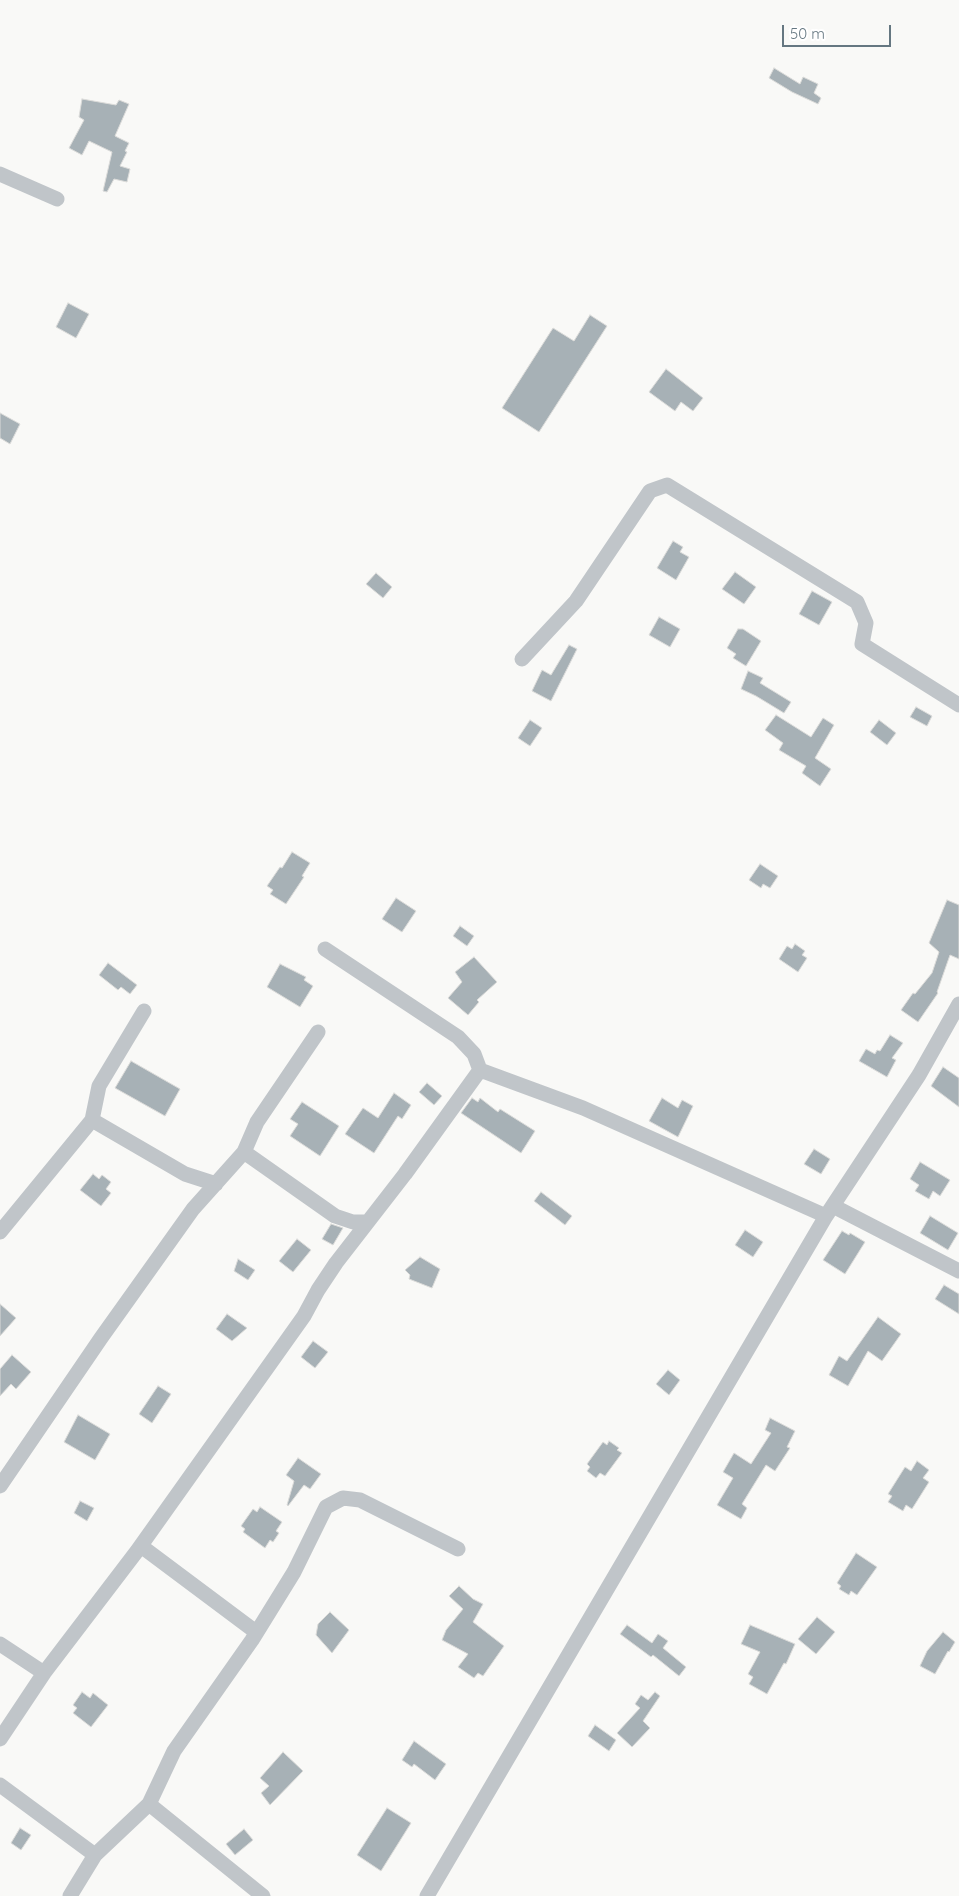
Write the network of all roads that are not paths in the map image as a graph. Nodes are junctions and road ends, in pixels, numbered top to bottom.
1 (0, 174) edge
2 (57, 199) dead end
3 (522, 659) dead end
4 (959, 705) edge
5 (325, 949) dead end
6 (959, 1004) edge
7 (144, 1011) dead end
8 (318, 1032) dead end
9 (480, 1070) junction
10 (92, 1120) junction
11 (244, 1152) junction
12 (216, 1184) junction
13 (829, 1211) junction
14 (367, 1222) junction
15 (0, 1232) edge
16 (959, 1270) edge
17 (0, 1486) edge
18 (140, 1546) junction
19 (458, 1549) dead end
20 (256, 1632) junction
21 (0, 1644) edge
22 (44, 1673) junction
23 (0, 1739) edge
24 (0, 1785) edge
25 (149, 1804) junction
26 (95, 1854) junction
27 (70, 1896) edge
28 (263, 1896) edge
29 (427, 1896) edge

1 - 2 street
3 - 4 street
5 - 9 street
6 - 13 street
7 - 10 street
8 - 11 street
9 - 13 street
9 - 14 street
10 - 12 street
10 - 15 street
11 - 12 street
11 - 14 street
12 - 17 street
13 - 16 street
13 - 29 street
14 - 18 street
18 - 20 street
18 - 22 street
19 - 20 street
20 - 25 street
21 - 22 street
22 - 23 street
24 - 26 street
25 - 26 street
25 - 28 street
26 - 27 street

